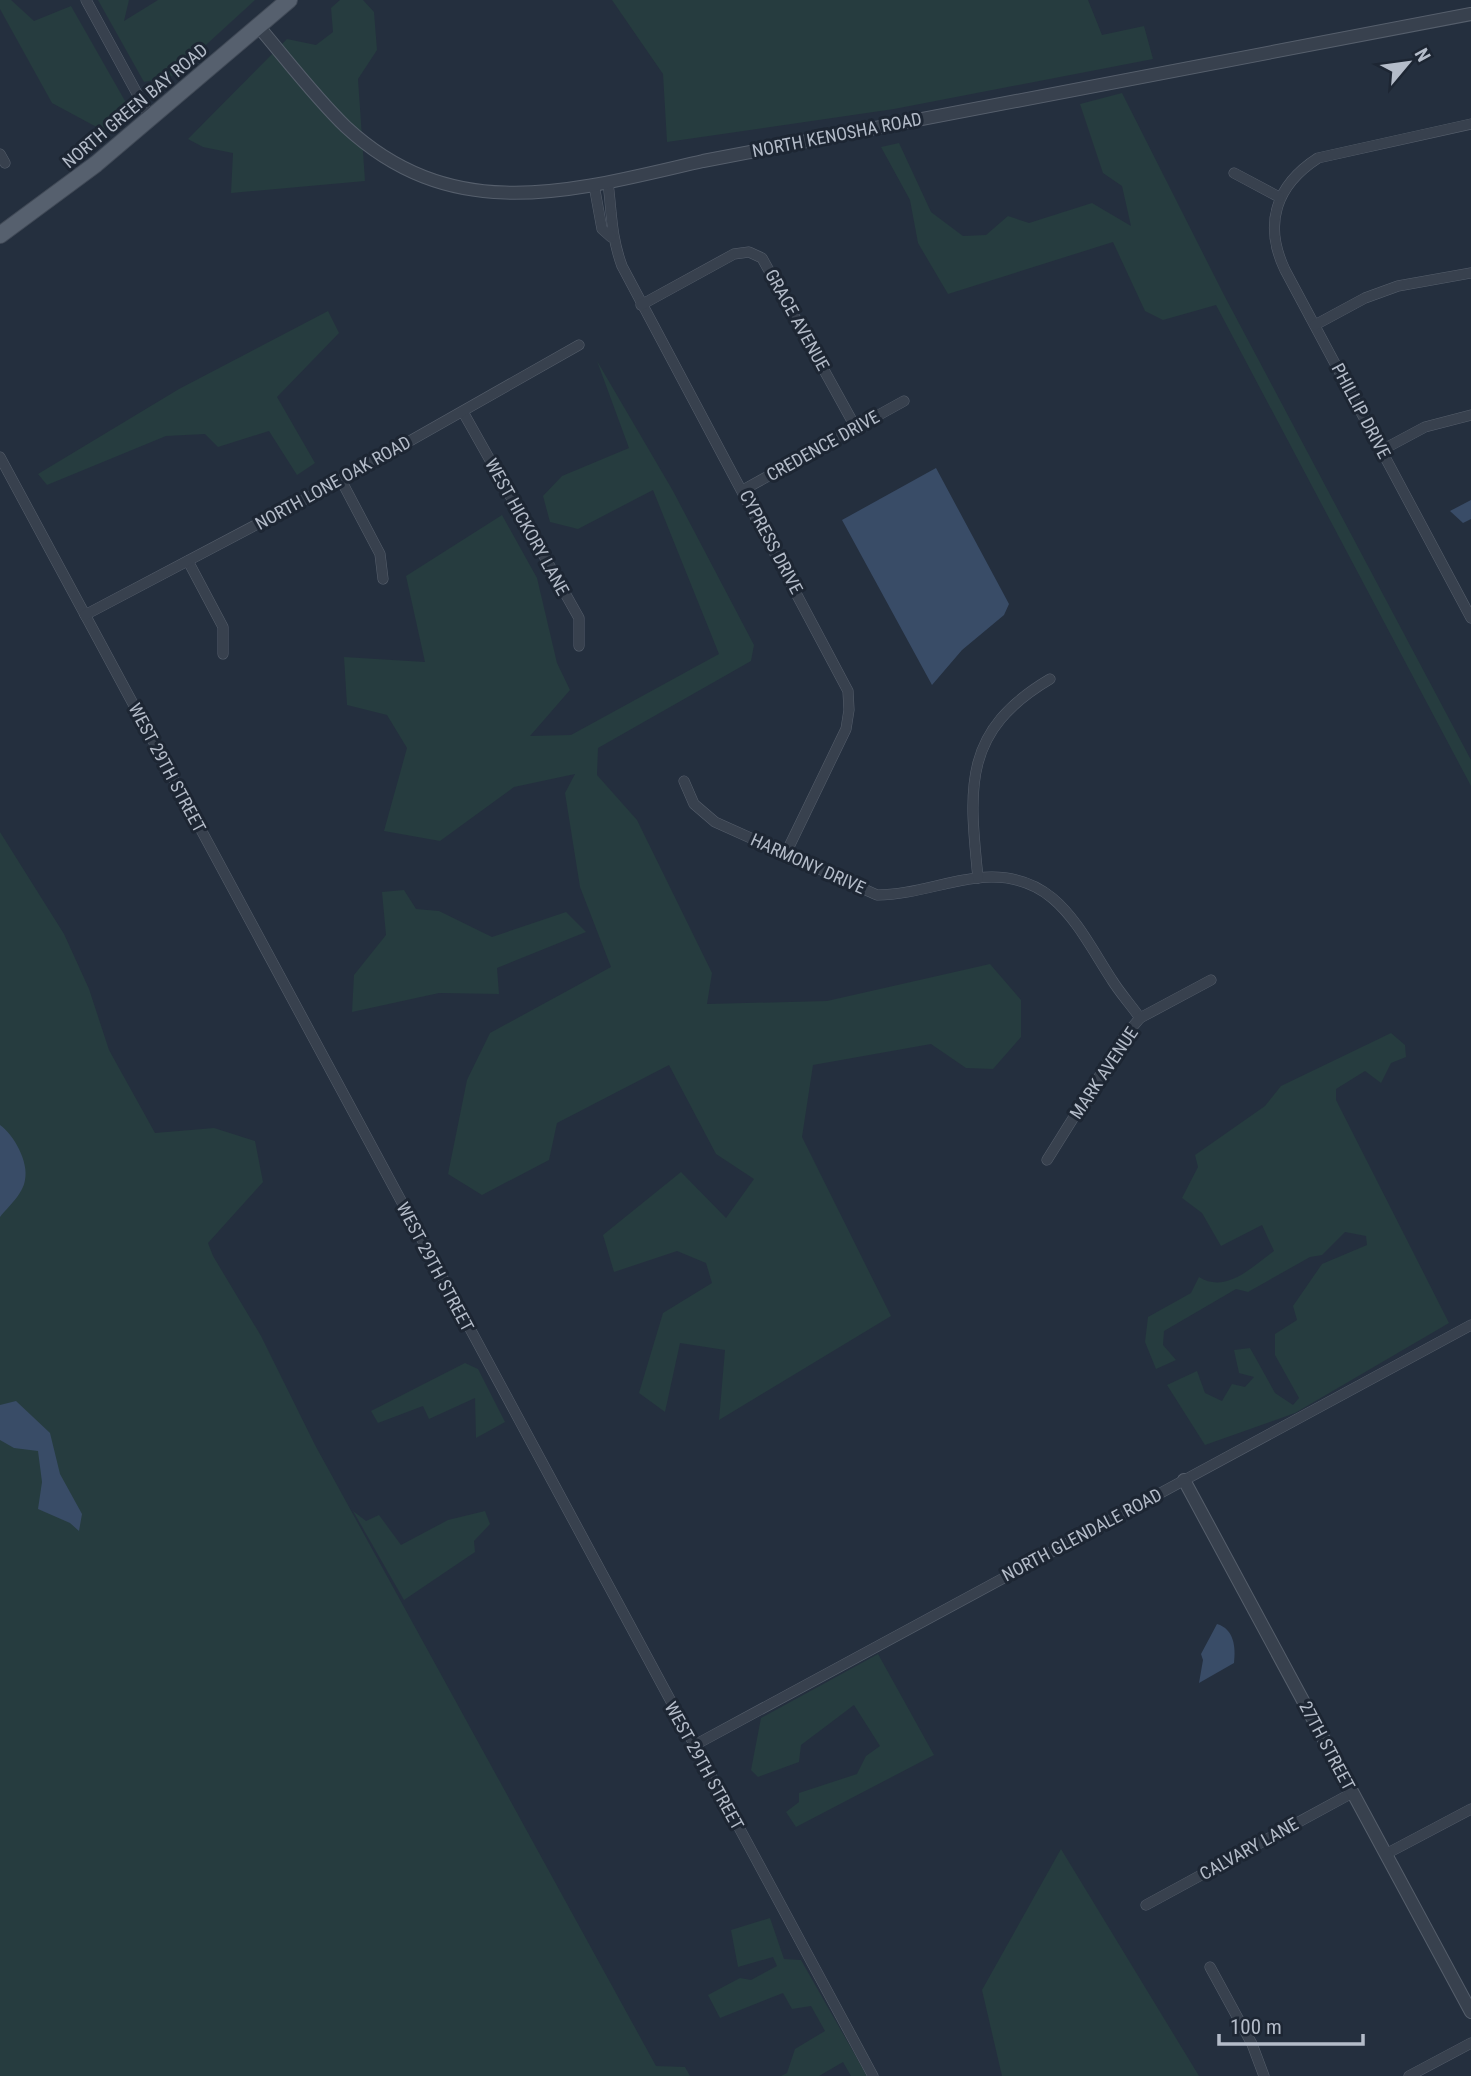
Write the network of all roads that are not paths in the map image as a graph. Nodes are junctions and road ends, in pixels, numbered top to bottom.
1 (86, 0) edge
2 (289, 0) edge
3 (1471, 14) edge
4 (258, 27) junction
5 (151, 119) junction
6 (1471, 124) edge
7 (1234, 173) dead end
8 (608, 183) junction
9 (594, 185) junction
10 (1279, 197) junction
11 (0, 234) edge
12 (611, 237) junction
13 (1471, 273) edge
14 (640, 305) junction
15 (1315, 325) junction
16 (579, 345) dead end
17 (904, 401) dead end
18 (463, 412) junction
19 (1471, 415) edge
20 (856, 428) junction
21 (1382, 450) junction
22 (0, 457) edge
23 (341, 480) junction
24 (743, 490) junction
25 (188, 561) junction
26 (383, 579) dead end
27 (1470, 612) edge
28 (85, 615) junction
29 (579, 646) dead end
30 (223, 654) dead end
31 (1050, 679) dead end
32 (684, 780) dead end
33 (785, 855) junction
34 (978, 878) junction
35 (1211, 980) dead end
36 (1140, 1018) junction
37 (1047, 1160) dead end
38 (1471, 1325) edge
39 (1184, 1480) junction
40 (693, 1746) junction
41 (1352, 1793) junction
42 (1471, 1809) edge
43 (1386, 1854) junction
44 (1146, 1905) dead end
45 (1210, 1967) dead end
46 (1471, 2012) edge
47 (1471, 2043) edge
48 (873, 2076) edge
49 (1265, 2076) edge
50 (1409, 2076) edge

1 - 5 street
2 - 4 main road, NORTH GREEN BAY ROAD
3 - 8 street, NORTH KENOSHA ROAD
4 - 5 main road, NORTH GREEN BAY ROAD
4 - 9 street, NORTH KENOSHA ROAD
5 - 11 main road, NORTH GREEN BAY ROAD
6 - 10 street
7 - 10 street
8 - 9 street, NORTH KENOSHA ROAD
8 - 12 street, CYPRESS DRIVE
9 - 12 street, CYPRESS DRIVE
10 - 15 street, PHILLIP DRIVE
12 - 14 street, CYPRESS DRIVE
13 - 15 street
14 - 20 street, GRACE AVENUE
14 - 24 street, CYPRESS DRIVE
15 - 21 street, PHILLIP DRIVE
16 - 18 street, NORTH LONE OAK ROAD
17 - 20 street, CREDENCE DRIVE
18 - 23 street, NORTH LONE OAK ROAD
18 - 29 street, WEST HICKORY LANE
19 - 21 street
20 - 24 street, CREDENCE DRIVE
21 - 27 street, PHILLIP DRIVE
22 - 28 street, WEST 29TH STREET
23 - 25 street, NORTH LONE OAK ROAD
23 - 26 street
24 - 33 street, CYPRESS DRIVE
25 - 28 street, NORTH LONE OAK ROAD
25 - 30 street
28 - 40 street, WEST 29TH STREET
31 - 34 street
32 - 33 street, HARMONY DRIVE
33 - 34 street, HARMONY DRIVE
34 - 36 street, HARMONY DRIVE
35 - 36 street, MARK AVENUE
36 - 37 street, MARK AVENUE
38 - 39 street, NORTH GLENDALE ROAD
39 - 40 street, NORTH GLENDALE ROAD
39 - 41 street, 27TH STREET
40 - 48 street, WEST 29TH STREET
41 - 43 street, 27TH STREET
41 - 44 street, CALVARY LANE
42 - 43 street
43 - 46 street, 27TH STREET
45 - 49 street
47 - 50 street

